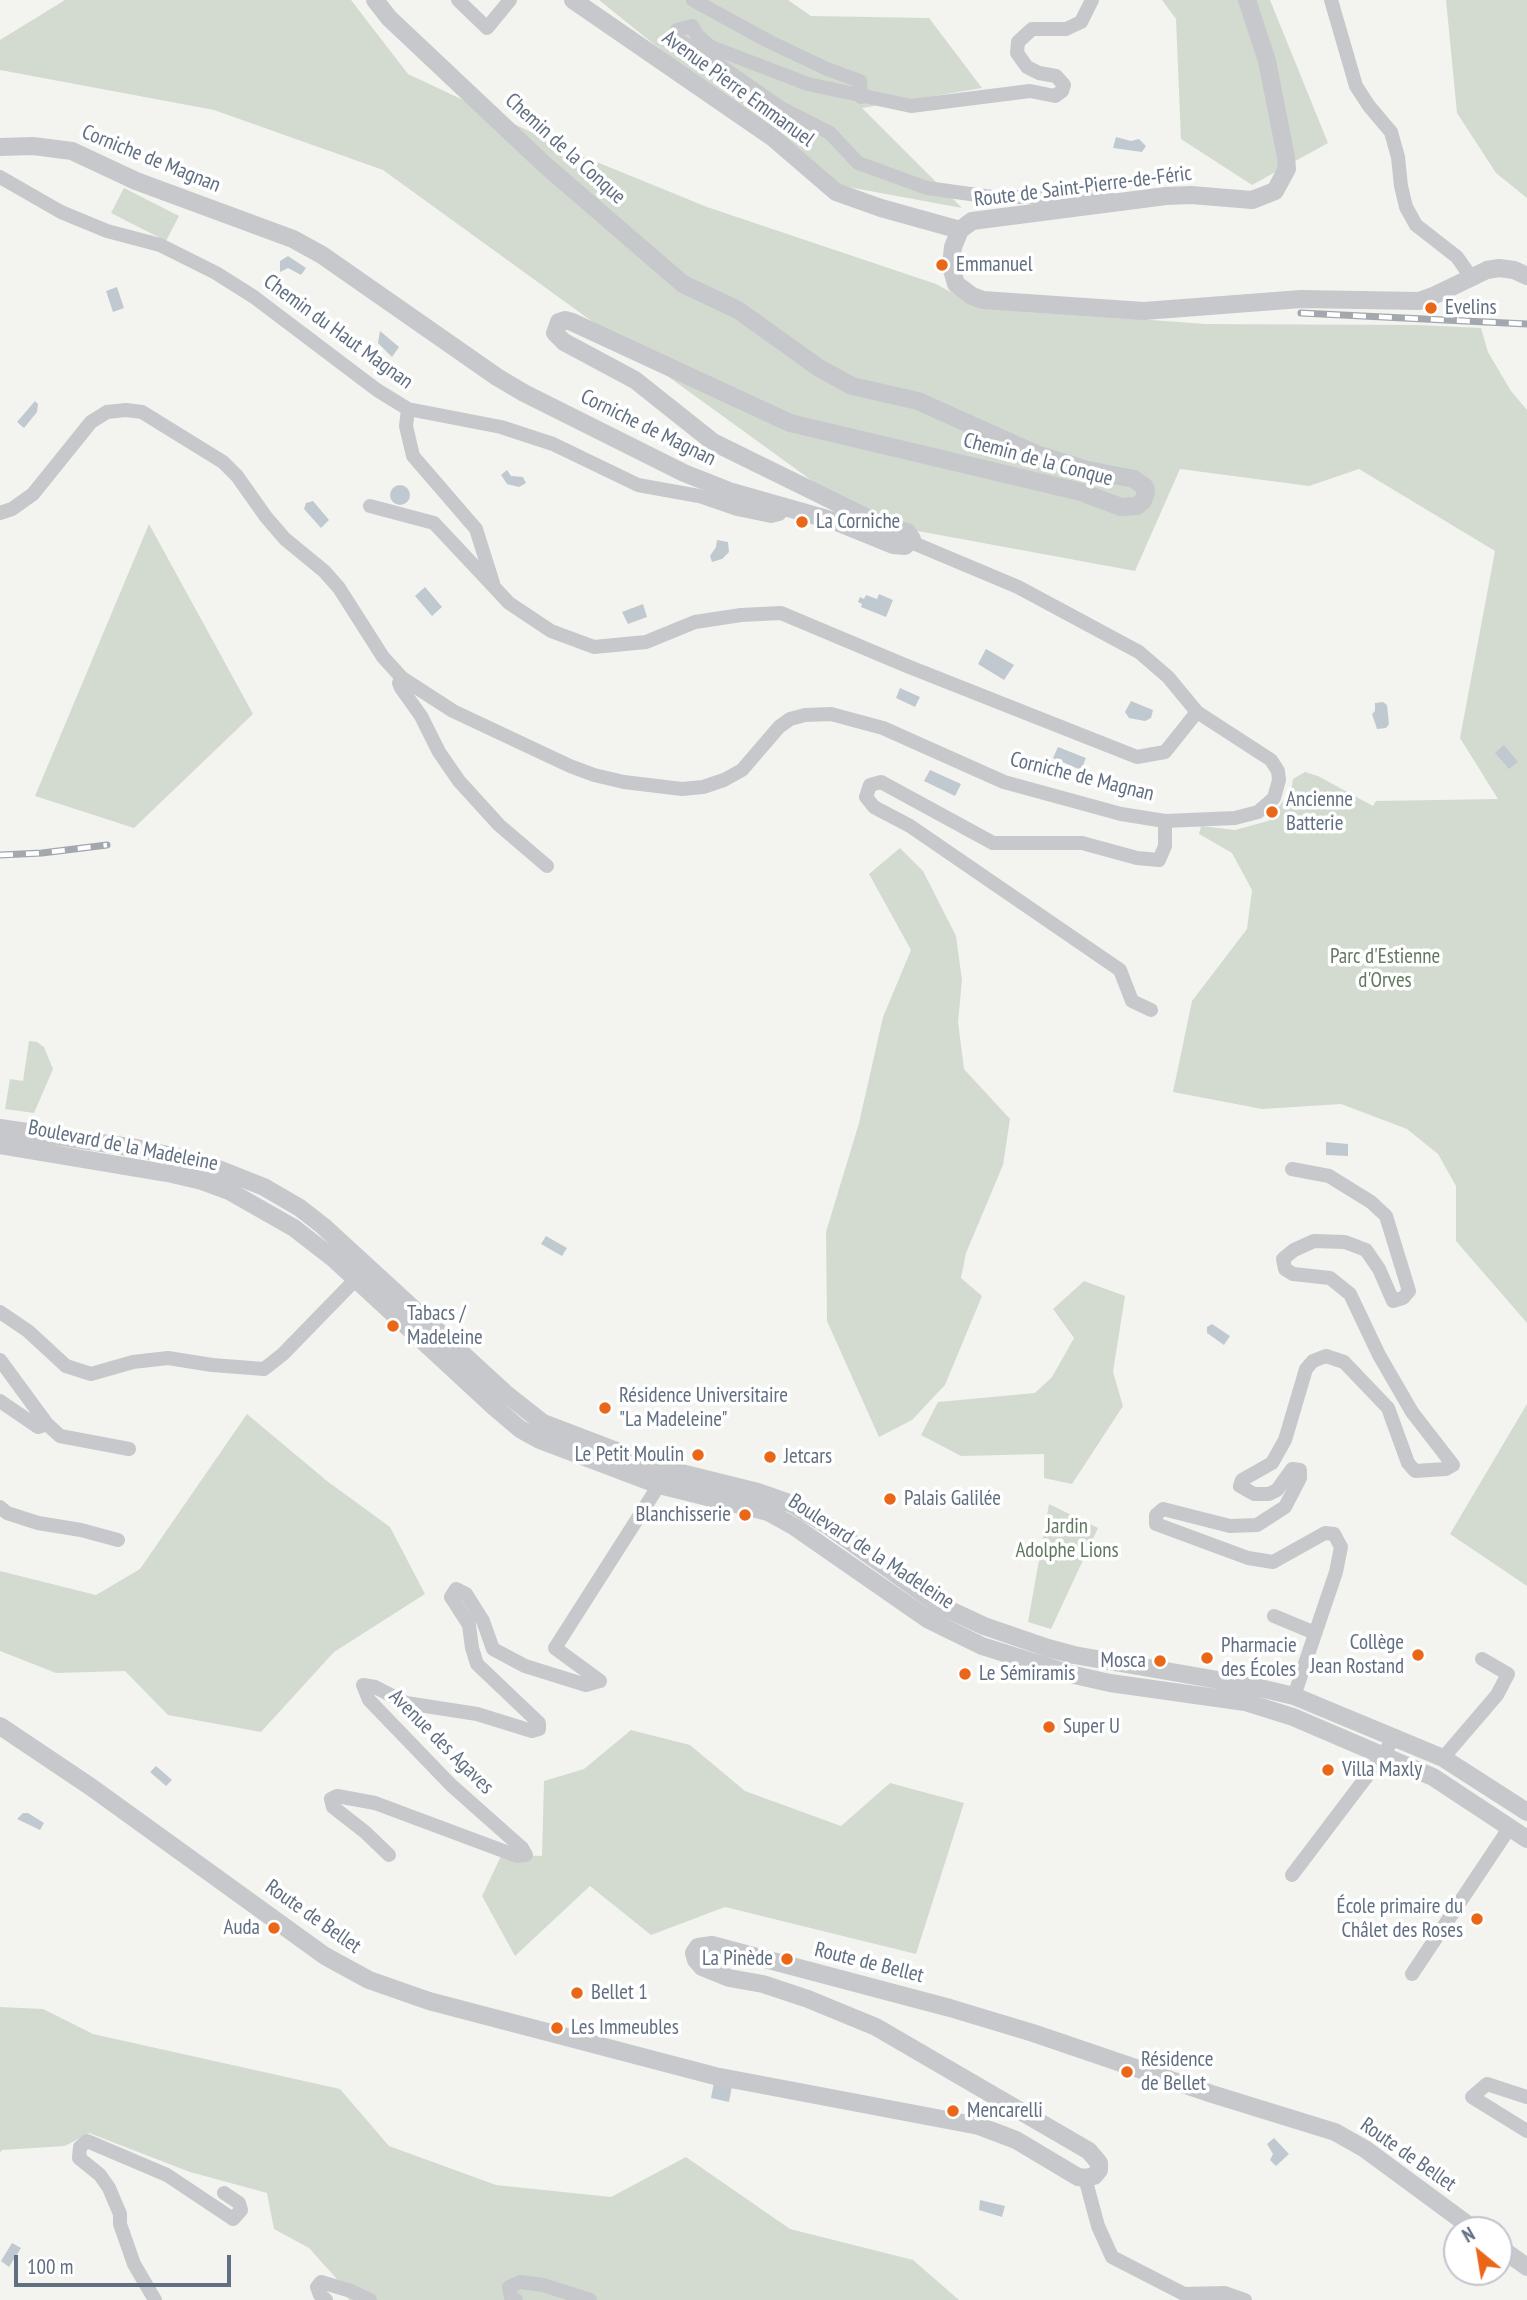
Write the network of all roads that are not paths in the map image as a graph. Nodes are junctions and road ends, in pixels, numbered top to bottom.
1 (376, 0) edge
2 (458, 0) edge
3 (510, 0) edge
4 (573, 0) edge
5 (693, 0) edge
6 (1092, 0) edge
7 (1247, 0) edge
8 (1331, 0) edge
9 (861, 97) junction
10 (0, 147) edge
11 (0, 177) edge
12 (1118, 203) junction
13 (960, 230) junction
14 (1527, 276) edge
15 (1471, 277) junction
16 (408, 409) junction
17 (370, 506) dead end
18 (784, 509) junction
19 (0, 513) edge
20 (911, 542) junction
21 (494, 587) junction
22 (402, 678) junction
23 (1197, 712) junction
24 (1165, 821) junction
25 (547, 866) dead end
26 (1151, 1010) dead end
27 (0, 1128) edge
28 (0, 1145) edge
29 (1292, 1170) dead end
30 (356, 1279) junction
31 (0, 1312) edge
32 (0, 1360) edge
33 (0, 1401) edge
34 (47, 1424) junction
35 (130, 1450) dead end
36 (659, 1486) junction
37 (0, 1507) edge
38 (118, 1540) dead end
39 (1274, 1616) dead end
40 (1315, 1633) junction
41 (1482, 1659) dead end
42 (1294, 1696) junction
43 (0, 1726) edge
44 (1395, 1736) junction
45 (1383, 1755) junction
46 (1443, 1759) junction
47 (1527, 1811) edge
48 (1510, 1828) junction
49 (1527, 1839) edge
50 (389, 1855) dead end
51 (1292, 1875) dead end
52 (1412, 1974) dead end
53 (1527, 2098) edge
54 (1527, 2131) edge
55 (1085, 2178) junction
56 (224, 2193) dead end
57 (1456, 2216) edge
58 (155, 2300) edge
59 (326, 2300) edge
60 (370, 2300) edge
61 (516, 2300) edge
62 (590, 2300) edge
63 (1245, 2300) edge

1 - 20 street, Chemin de la Conque
2 - 3 street
4 - 13 street, Avenue Pierre Emmanuel
5 - 9 street
6 - 9 street
7 - 12 street, Route de Saint-Pierre-de-Féric
8 - 15 street
9 - 12 street
10 - 18 street, Corniche de Magnan
11 - 16 street, Chemin du Haut Magnan
12 - 13 street, Route de Saint-Pierre-de-Féric
13 - 15 street, Route de Saint-Pierre-de-Féric
14 - 15 street, Route de Saint-Pierre-de-Féric
16 - 18 street, Chemin du Haut Magnan
16 - 21 street
17 - 21 street
18 - 20 street, Corniche de Magnan
19 - 22 street, Corniche de Magnan
20 - 23 street, Corniche de Magnan
21 - 23 street
22 - 24 street, Corniche de Magnan
22 - 25 street
23 - 24 street, Corniche de Magnan
24 - 26 street
27 - 42 street, Boulevard de la Madeleine
28 - 30 street, Boulevard de la Madeleine
29 - 40 street
30 - 31 street
30 - 36 street, Boulevard de la Madeleine
32 - 34 street
33 - 34 street
34 - 35 street
36 - 45 street, Boulevard de la Madeleine
36 - 50 street, Avenue des Agaves
37 - 38 street
39 - 40 street
40 - 42 street
41 - 46 street
42 - 44 street, Boulevard de la Madeleine
43 - 55 street, Route de Bellet
44 - 45 street
44 - 46 street, Boulevard de la Madeleine
45 - 48 street, Boulevard de la Madeleine
45 - 51 street
46 - 47 street, Boulevard de la Madeleine
48 - 49 street, Boulevard de la Madeleine
48 - 52 street
53 - 54 street
55 - 57 street, Route de Bellet
55 - 63 street
56 - 58 street
59 - 60 street
61 - 62 street

